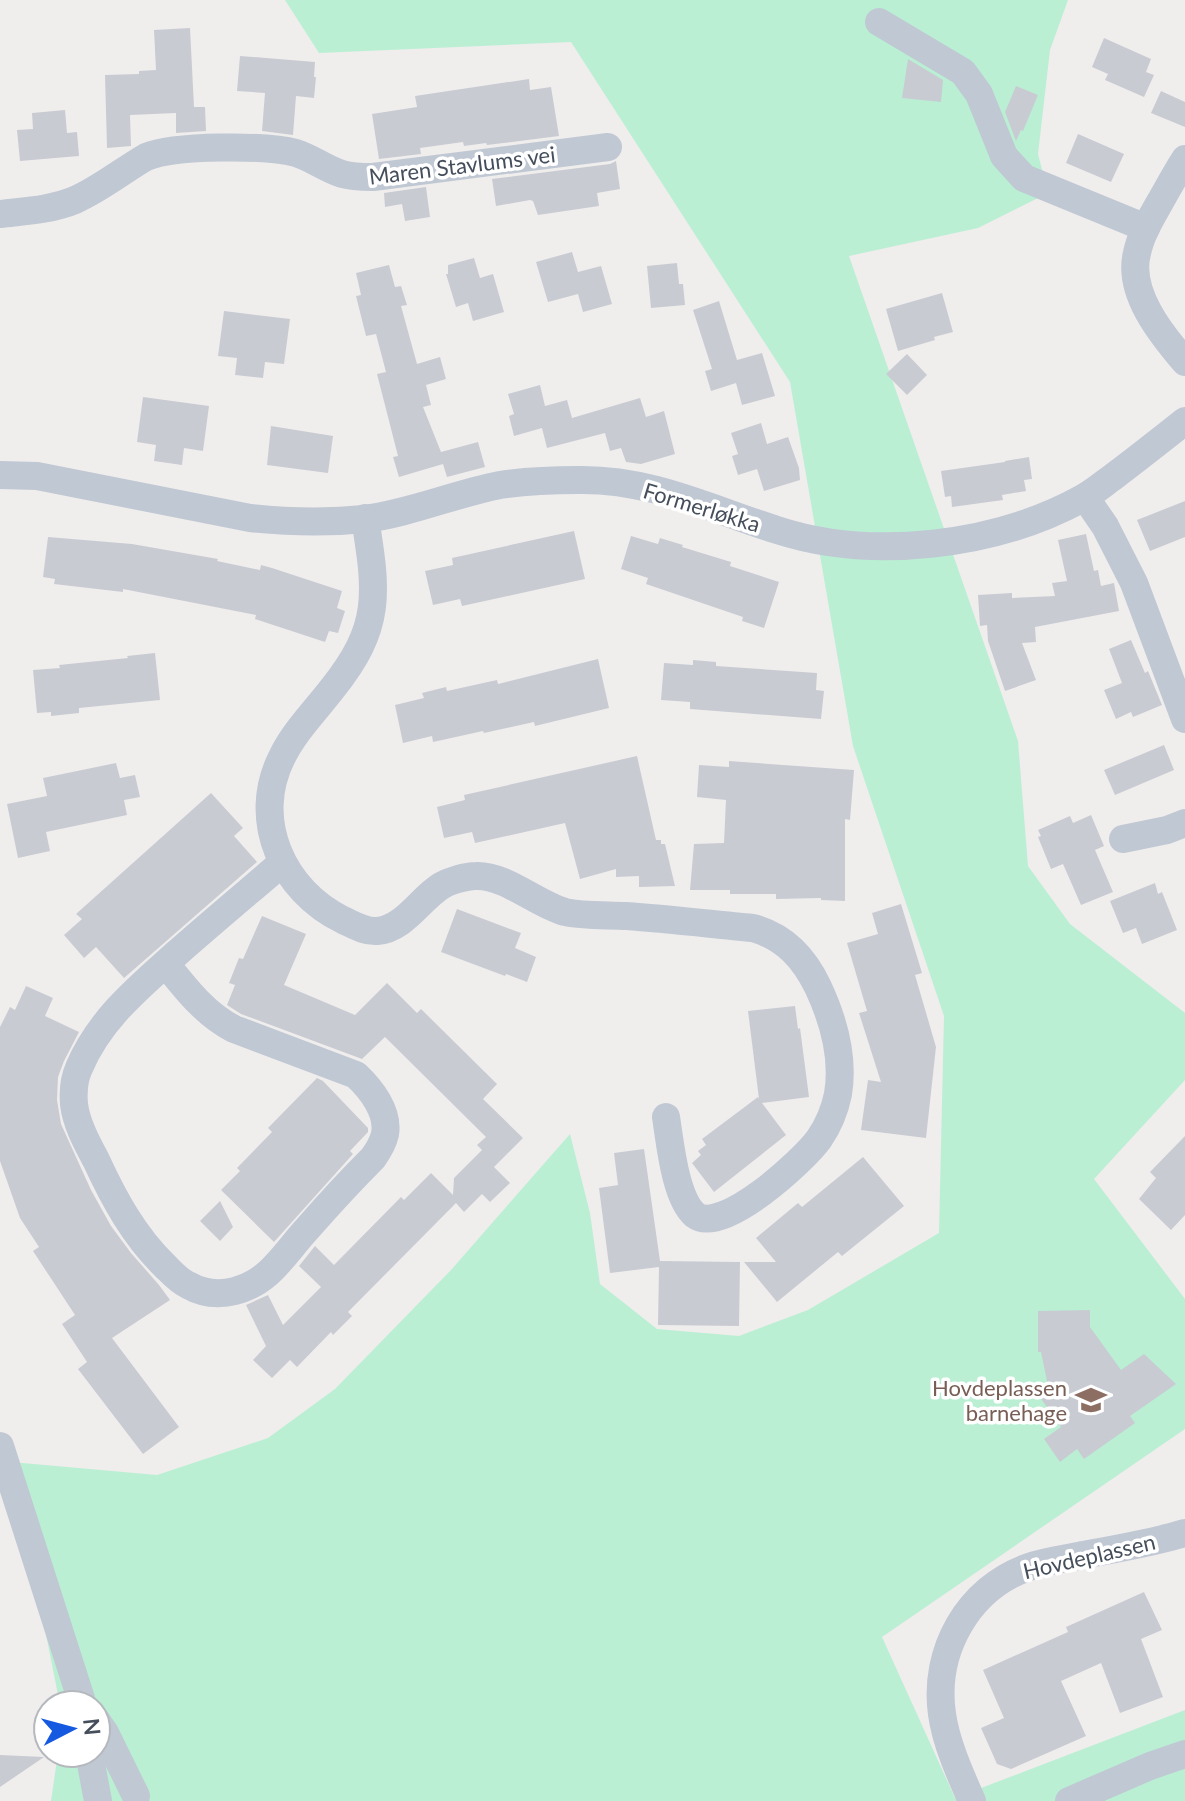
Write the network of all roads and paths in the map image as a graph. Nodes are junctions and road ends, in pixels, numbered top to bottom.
1 (879, 22) dead end
2 (608, 147) dead end
3 (1185, 159) edge
4 (0, 214) edge
5 (1146, 228) junction
6 (1185, 362) edge
7 (1185, 421) edge
8 (0, 475) edge
9 (1085, 497) junction
10 (365, 518) junction
11 (1185, 719) edge
12 (1185, 823) edge
13 (1123, 839) dead end
14 (282, 863) junction
15 (166, 964) junction
16 (666, 1117) dead end
17 (0, 1446) edge
18 (1185, 1533) edge
19 (81, 1689) edge
20 (112, 1745) edge
21 (1185, 1754) edge
22 (92, 1769) edge
23 (142, 1799) edge
24 (98, 1801) edge
25 (108, 1801) edge
26 (972, 1801) edge
27 (1069, 1801) edge

1 - 5 street
2 - 4 street, Maren Stavlums vei
3 - 5 street
5 - 6 street
7 - 9 street, Formerløkka
8 - 10 street, Formerløkka
9 - 10 street, Formerløkka
9 - 11 street
10 - 14 street
12 - 13 street
14 - 15 street
14 - 16 street
15 - 15 street
17 - 19 street
18 - 26 street, Hovdeplassen
20 - 23 street
21 - 27 street
22 - 24 street
23 - 25 street

